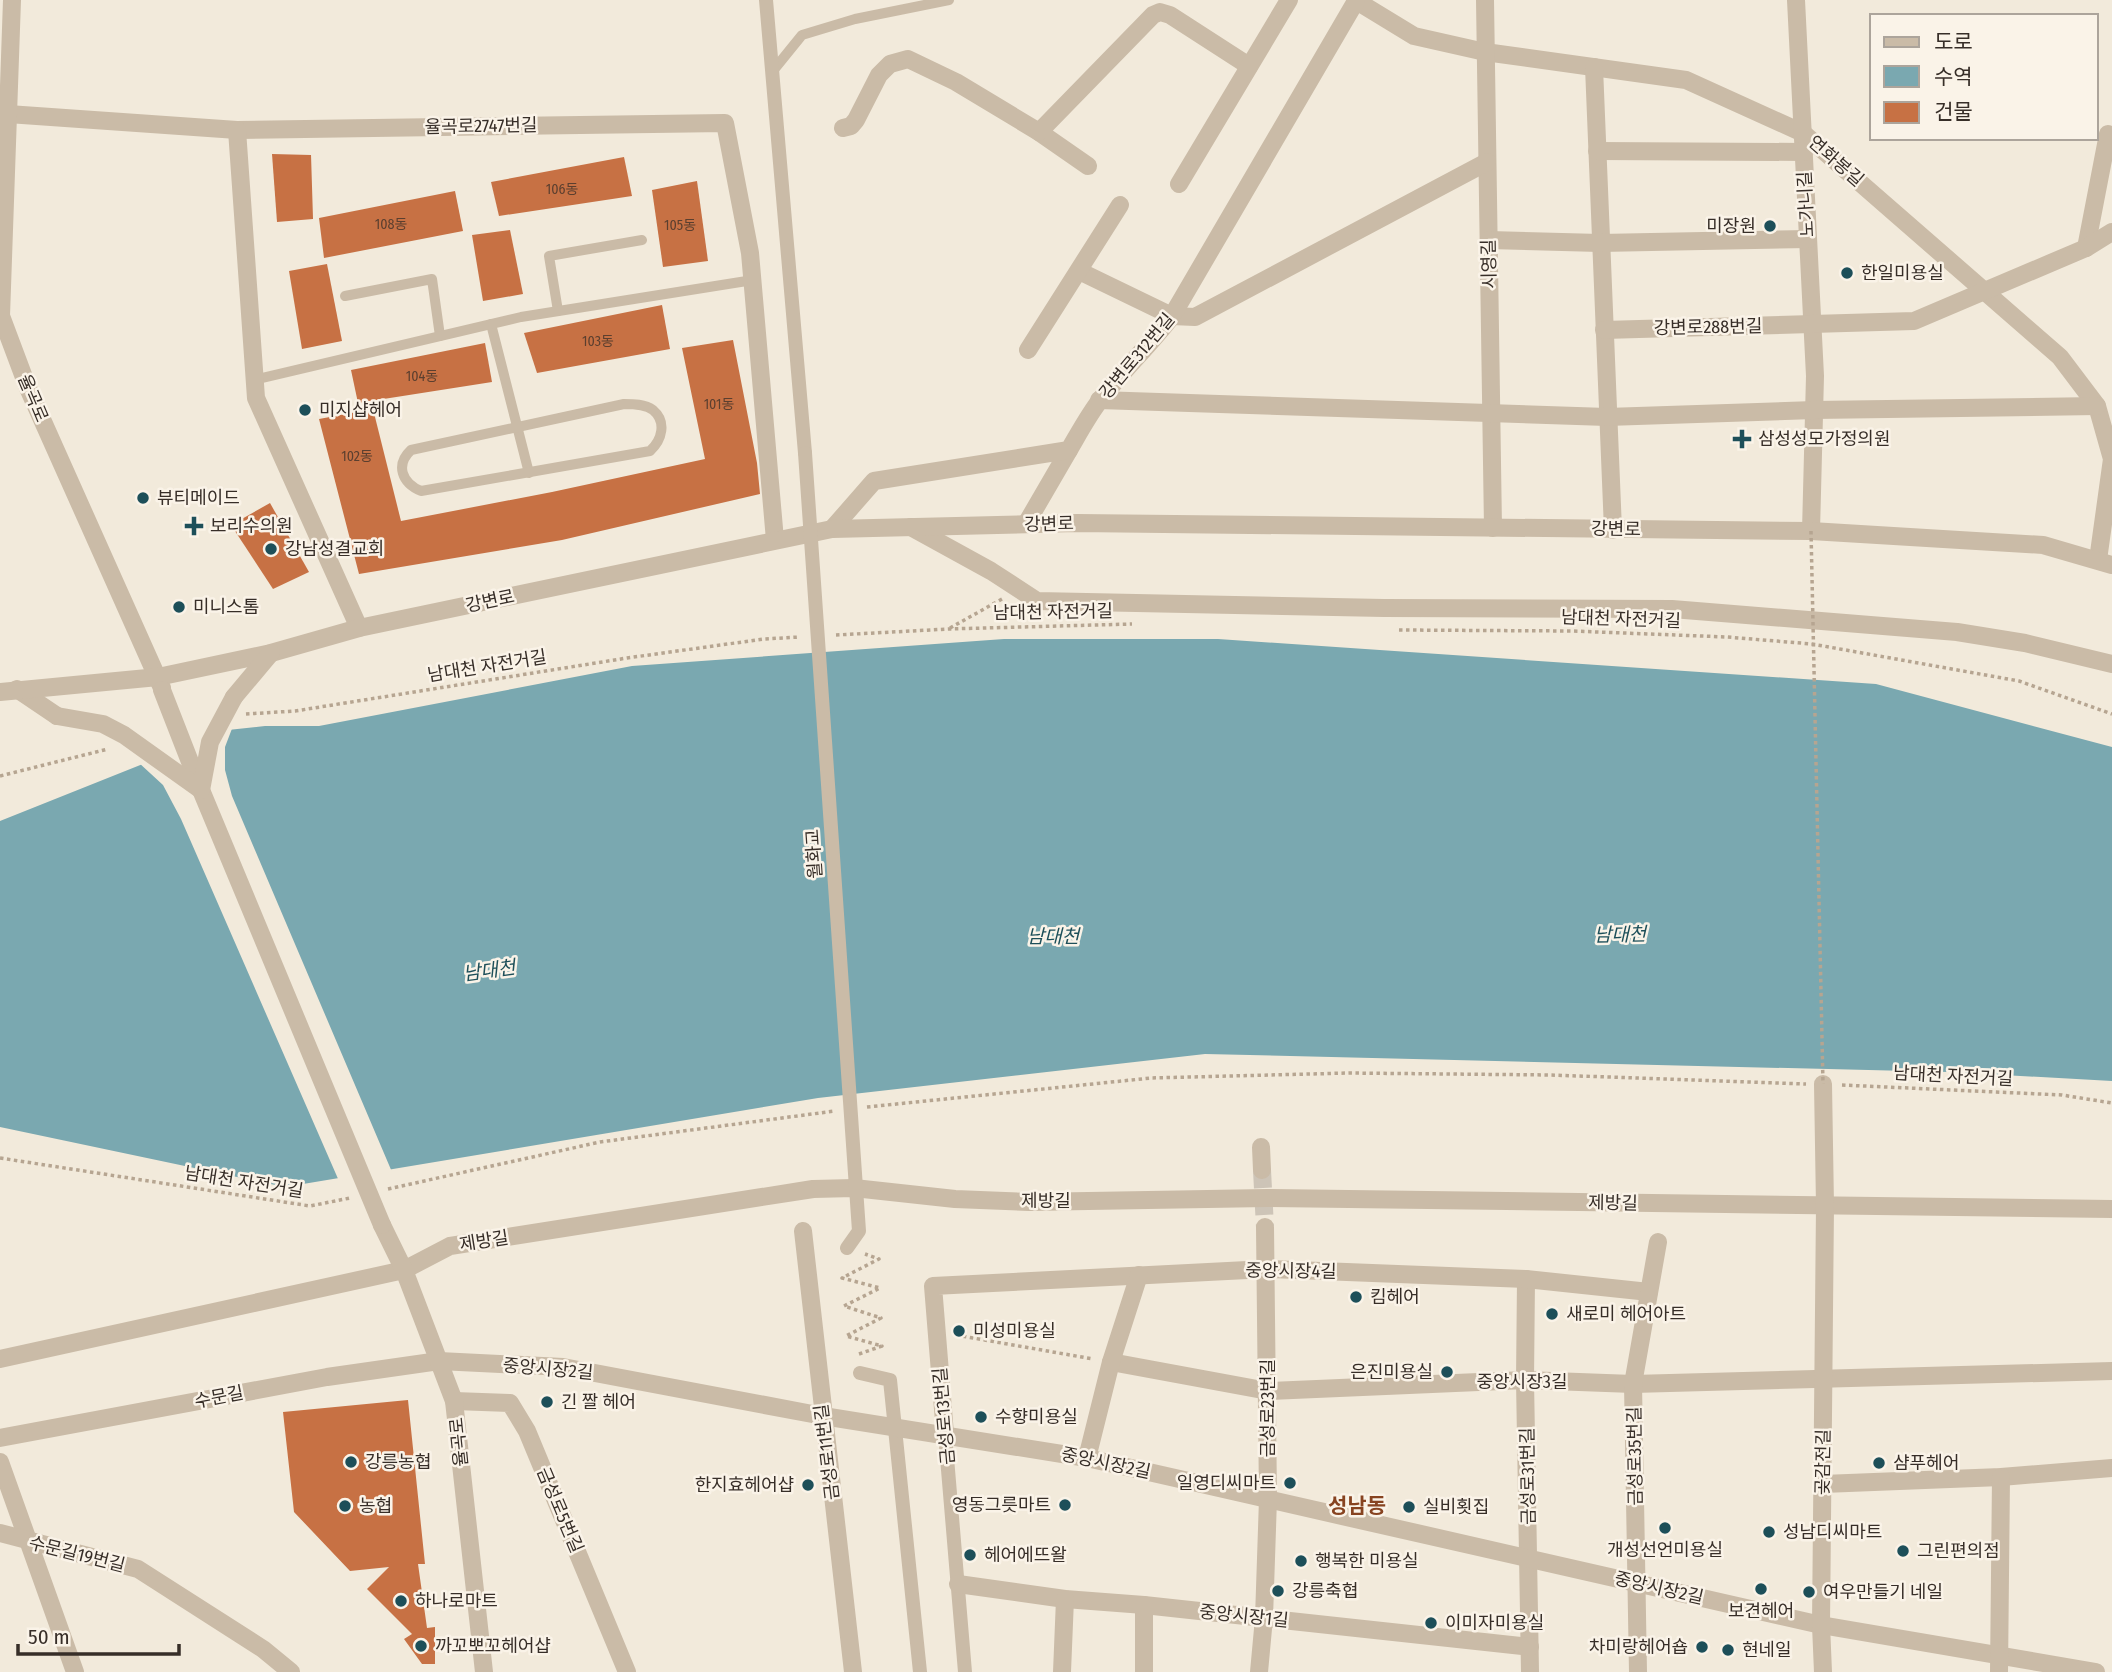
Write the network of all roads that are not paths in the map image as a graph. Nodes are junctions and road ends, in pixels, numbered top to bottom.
1 (12, 0) edge
2 (766, 0) edge
3 (949, 0) edge
4 (1289, 0) edge
5 (1485, 0) edge
6 (1796, 0) edge
7 (1356, 1) edge
8 (1485, 52) junction
9 (1249, 66) junction
10 (1594, 67) junction
11 (771, 72) junction
12 (8, 114) junction
13 (844, 128) dead end
14 (237, 130) junction
15 (1039, 132) junction
16 (1803, 132) junction
17 (2108, 134) dead end
18 (1597, 151) junction
19 (1804, 152) junction
20 (1487, 162) junction
21 (1088, 166) dead end
22 (1179, 184) dead end
23 (1120, 205) dead end
24 (2112, 232) edge
25 (1808, 239) junction
26 (642, 240) dead end
27 (1489, 240) junction
28 (1600, 243) junction
29 (2087, 248) junction
30 (1079, 271) junction
31 (753, 281) junction
32 (1985, 291) junction
33 (345, 296) dead end
34 (558, 311) junction
35 (1, 316) edge
36 (1172, 316) junction
37 (491, 324) junction
38 (1812, 325) junction
39 (1604, 330) junction
40 (440, 336) junction
41 (1028, 350) dead end
42 (254, 380) junction
43 (1099, 401) junction
44 (2097, 406) junction
45 (1814, 410) junction
46 (1491, 413) junction
47 (1607, 417) junction
48 (517, 427) junction
49 (1069, 450) junction
50 (529, 473) junction
51 (1026, 524) junction
52 (911, 527) junction
53 (832, 528) junction
54 (1493, 528) junction
55 (1613, 530) junction
56 (1811, 531) junction
57 (775, 540) junction
58 (2105, 563) edge
59 (359, 628) junction
60 (271, 653) junction
61 (2112, 664) edge
62 (160, 684) junction
63 (8, 690) edge
64 (201, 790) junction
65 (1823, 1084) road end
66 (1261, 1147) dead end
67 (1262, 1170) tunnel mouth
68 (1825, 1206) junction
69 (2112, 1209) edge
70 (1265, 1227) tunnel mouth
71 (803, 1231) dead end
72 (1658, 1242) dead end
73 (847, 1248) road end
74 (1267, 1269) junction
75 (404, 1270) junction
76 (1139, 1275) junction
77 (1526, 1279) junction
78 (933, 1286) joint
79 (1649, 1292) junction
80 (0, 1359) edge
81 (439, 1361) junction
82 (1111, 1362) junction
83 (2112, 1371) edge
84 (860, 1373) dead end
85 (1824, 1378) junction
86 (1525, 1380) junction
87 (1633, 1384) junction
88 (1268, 1391) junction
89 (454, 1401) junction
90 (823, 1416) junction
91 (895, 1427) junction
92 (945, 1434) junction
93 (0, 1438) edge
94 (1087, 1458) junction
95 (0, 1462) edge
96 (2112, 1468) edge
97 (2001, 1477) junction
98 (1823, 1484) junction
99 (1268, 1499) junction
100 (0, 1534) edge
101 (29, 1542) junction
102 (1529, 1560) junction
103 (1638, 1582) junction
104 (958, 1584) junction
105 (1065, 1599) junction
106 (1144, 1605) junction
107 (1264, 1618) junction
108 (1821, 1625) junction
109 (1530, 1647) junction
110 (1999, 1664) edge
111 (75, 1672) edge
112 (290, 1672) edge
113 (484, 1672) edge
114 (627, 1672) edge
115 (853, 1672) edge
116 (920, 1672) edge
117 (965, 1672) edge
118 (1062, 1672) edge
119 (1144, 1672) edge
120 (1259, 1672) edge
121 (1530, 1672) edge
122 (1638, 1672) edge
123 (1823, 1672) edge
124 (2096, 1672) edge

1 - 12 street, 율곡로
2 - 11 street, 월화교
3 - 11 lane
4 - 9 street
5 - 8 street, 시영길
6 - 16 street, 노가니길
7 - 8 street, 연화봉길
7 - 36 street, 강변로312번길
8 - 10 street, 연화봉길
8 - 20 street, 시영길
9 - 15 street
9 - 22 street
10 - 16 street, 연화봉길
10 - 18 street
11 - 73 street, 월화교, bridge
12 - 14 street, 율곡로2747번길
12 - 35 street, 율곡로
13 - 15 street
14 - 31 street, 율곡로2747번길
14 - 42 street
15 - 21 street
16 - 19 street, 노가니길
16 - 32 street, 연화봉길
17 - 29 street
18 - 19 street
18 - 28 street
19 - 25 street, 노가니길
20 - 27 street, 시영길
20 - 36 street
23 - 30 street
24 - 29 street
25 - 28 street
25 - 38 street, 노가니길
26 - 34 lane
27 - 28 street
27 - 46 street, 시영길
28 - 39 street
29 - 32 street
30 - 36 street
30 - 41 street
31 - 34 lane
31 - 57 street
32 - 38 street
32 - 44 street, 연화봉길
33 - 40 lane
34 - 37 lane
35 - 62 street, 율곡로
36 - 43 street, 강변로312번길
37 - 40 lane
37 - 48 lane
38 - 39 street, 강변로288번길
38 - 45 street, 노가니길
39 - 47 street
40 - 42 lane
42 - 59 street
43 - 46 street
43 - 49 street, 강변로312번길
44 - 45 street
44 - 58 street, 연화봉길
45 - 47 street
45 - 56 street, 노가니길
46 - 47 street
46 - 54 street, 시영길
47 - 55 street
48 - 50 lane
48 - 50 lane
48 - 50 lane
49 - 51 street, 강변로312번길
49 - 53 street
51 - 52 street, 강변로
51 - 54 street, 강변로
52 - 53 street, 강변로
52 - 61 street
53 - 57 street, 강변로
54 - 55 street, 강변로
55 - 56 street, 강변로
56 - 58 street, 강변로
57 - 59 street, 강변로
59 - 60 street, 강변로
60 - 62 street, 강변로
60 - 64 street, bridge
62 - 63 street, 강변로
62 - 64 street, 율곡로, bridge
63 - 64 street, bridge
64 - 75 street, 율곡로, bridge
65 - 68 street, 곶감전길
66 - 67 street
68 - 69 street, 제방길
68 - 75 street, 제방길
68 - 85 street, 곶감전길
70 - 74 street, 금성로23번길
71 - 90 street, 금성로11번길
72 - 79 street, 금성로35번길
74 - 76 street, 중앙시장4길
74 - 77 street, 중앙시장4길
74 - 88 street, 금성로23번길
75 - 80 street, 제방길
75 - 81 street, 율곡로
76 - 78 street, 중앙시장4길
76 - 82 street
77 - 79 street, 중앙시장4길
77 - 86 street, 금성로31번길
78 - 92 street, 금성로13번길
79 - 87 street, 금성로35번길
81 - 89 street, 율곡로
81 - 90 street, 중앙시장2길
81 - 93 street, 수문길
82 - 88 street, 중앙시장3길
82 - 94 street
83 - 85 street, 중앙시장3길
84 - 91 street
85 - 87 street, 중앙시장3길
85 - 98 street, 곶감전길
86 - 87 street, 중앙시장3길
86 - 88 street, 중앙시장3길
86 - 102 street, 금성로31번길
87 - 103 street, 금성로35번길
88 - 99 street, 금성로23번길
89 - 113 street, 율곡로
89 - 114 street, 금성로5번길
90 - 91 street, 중앙시장2길
90 - 115 street, 금성로11번길
91 - 92 street, 중앙시장2길
91 - 116 street
92 - 94 street, 중앙시장2길
92 - 104 street, 금성로13번길
94 - 99 street, 중앙시장2길
95 - 101 street
96 - 97 street
97 - 98 street
97 - 110 street
98 - 108 street, 곶감전길
99 - 102 street, 중앙시장2길
99 - 107 street, 금성로23번길
100 - 101 street, 수문길19번길
101 - 111 street
101 - 112 street, 수문길19번길
102 - 103 street, 중앙시장2길
102 - 109 street, 금성로31번길
103 - 108 street, 중앙시장2길
103 - 122 street, 금성로35번길
104 - 105 street, 중앙시장1길
104 - 117 street, 금성로13번길
105 - 106 street, 중앙시장1길
105 - 118 street
106 - 107 street, 중앙시장1길
106 - 119 street
107 - 109 street, 중앙시장1길
107 - 120 street, 금성로23번길
108 - 110 street, 중앙시장2길
108 - 123 street, 곶감전길
109 - 121 street, 금성로31번길
110 - 124 street, 중앙시장2길

